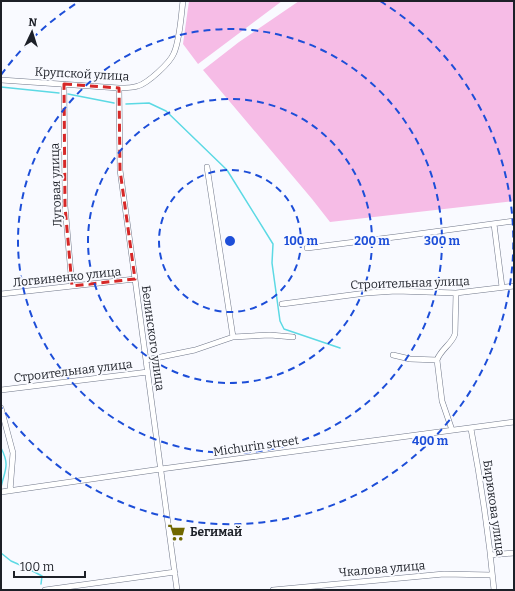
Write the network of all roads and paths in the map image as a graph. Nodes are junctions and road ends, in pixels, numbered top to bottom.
1 (183, 1) edge
2 (1, 80) edge
3 (64, 84) junction
4 (119, 88) junction
5 (207, 167) dead end
6 (514, 221) edge
7 (494, 224) junction
8 (307, 248) dead end
9 (135, 279) junction
10 (72, 286) junction
11 (514, 286) edge
12 (502, 288) junction
13 (456, 293) junction
14 (1, 294) edge
15 (282, 304) dead end
16 (233, 337) junction
17 (293, 337) dead end
18 (394, 355) dead end
19 (146, 360) junction
20 (437, 360) junction
21 (148, 372) junction
22 (1, 390) edge
23 (1, 408) edge
24 (514, 422) edge
25 (471, 429) junction
26 (452, 430) junction
27 (161, 469) junction
28 (10, 491) junction
29 (1, 492) edge
30 (514, 553) edge
31 (491, 555) junction
32 (175, 572) junction
33 (492, 576) junction
34 (45, 590) edge
35 (177, 590) edge
36 (273, 590) edge
37 (494, 590) edge

1 - 4 street, Крупской улица
2 - 3 street, Крупской улица
3 - 4 street, Крупской улица
3 - 10 street, Луговая улица
4 - 9 street, Белинского улица
5 - 16 street
6 - 7 street
7 - 8 street
7 - 12 street
9 - 10 street, Логвиненко улица
9 - 19 street, Белинского улица
10 - 14 street, Логвиненко улица
11 - 12 street, Строительная улица
12 - 13 street, Строительная улица
13 - 15 street, Строительная улица
13 - 20 street
16 - 17 street
16 - 19 street
18 - 20 street
19 - 21 street, Белинского улица
20 - 26 street
21 - 22 street, Строительная улица
21 - 27 street, Белинского улица
23 - 28 street
24 - 25 street, Michurin street
25 - 26 street, Michurin street
25 - 31 street, Бирюкова улица
26 - 27 street, Michurin street
27 - 28 street, Michurin street
27 - 32 street, Белинского улица
28 - 29 street, Michurin street
30 - 31 street
31 - 33 street, Бирюкова улица
32 - 34 street
32 - 35 street, Белинского улица
33 - 36 street, Чкалова улица
33 - 37 street, Бирюкова улица

